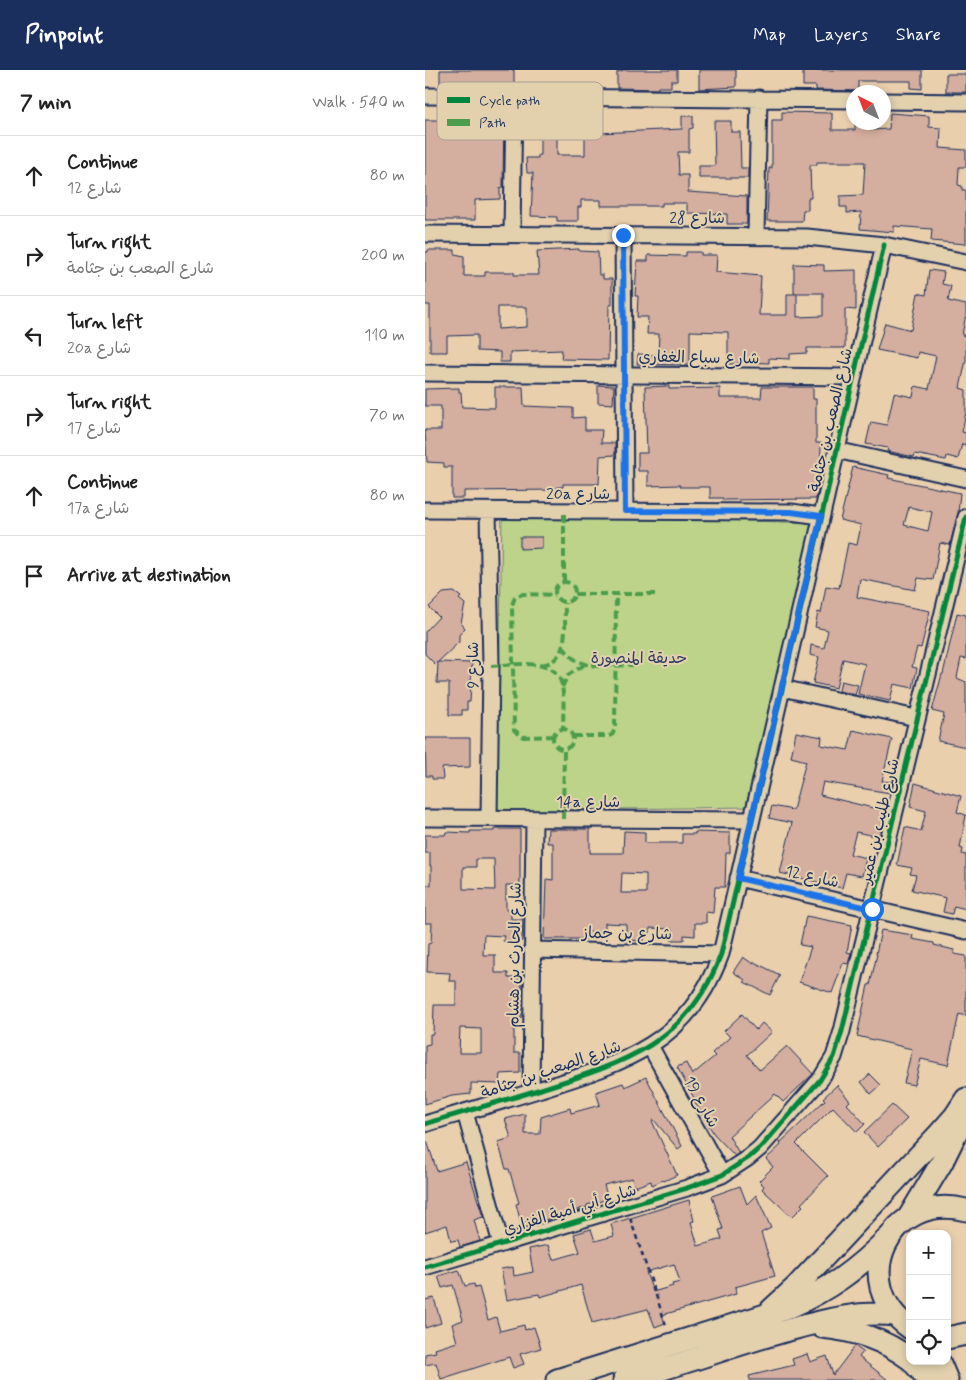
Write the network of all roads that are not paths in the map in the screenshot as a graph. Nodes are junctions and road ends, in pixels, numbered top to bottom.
1 (603, 97) edge
2 (759, 98) junction
3 (846, 100) edge
4 (891, 100) edge
5 (966, 102) edge
6 (514, 140) edge
7 (425, 234) edge
8 (513, 234) junction
9 (623, 235) junction
10 (757, 235) junction
11 (883, 245) junction
12 (966, 262) edge
13 (425, 373) edge
14 (623, 375) junction
15 (853, 377) junction
16 (836, 450) junction
17 (966, 478) edge
18 (425, 510) edge
19 (488, 510) junction
20 (625, 511) junction
21 (821, 516) junction
22 (966, 517) edge
23 (782, 688) junction
24 (916, 718) junction
25 (425, 818) edge
26 (489, 818) junction
27 (534, 819) junction
28 (751, 820) junction
29 (738, 878) junction
30 (872, 909) junction
31 (966, 931) edge
32 (532, 950) junction
33 (721, 954) junction
34 (649, 1046) junction
35 (531, 1092) junction
36 (966, 1099) edge
37 (465, 1112) junction
38 (966, 1112) edge
39 (425, 1124) edge
40 (722, 1175) junction
41 (966, 1210) edge
42 (909, 1217) junction
43 (889, 1238) junction
44 (501, 1244) junction
45 (425, 1267) edge
46 (767, 1315) junction
47 (902, 1322) edge
48 (804, 1326) junction
49 (966, 1334) edge
50 (951, 1337) edge
51 (906, 1357) edge
52 (916, 1365) edge
53 (941, 1365) edge
54 (648, 1377) edge
55 (557, 1380) edge
56 (624, 1380) edge
57 (929, 1380) edge
58 (947, 1380) edge

1 - 2 street
2 - 3 street
2 - 10 street
4 - 5 street
6 - 8 street
7 - 8 street, شارع 28
8 - 9 street, شارع 28
9 - 10 street, شارع 28
9 - 14 street
10 - 11 street, شارع 28
11 - 12 street, شارع 28
11 - 15 street, شارع الصعب بن جثامة
13 - 14 street, شارع سباع الغفاري
14 - 15 street, شارع سباع الغفاري
14 - 20 street
15 - 16 street, شارع الصعب بن جثامة
16 - 17 street
16 - 21 street, شارع الصعب بن جثامة
18 - 19 street, 20a شارع
19 - 20 street, 20a شارع
19 - 26 street, شارع 9
20 - 21 street, 20a شارع
21 - 23 street, شارع الصعب بن جثامة
22 - 24 street, شارع طليب بن عمير
23 - 24 street
23 - 28 street, شارع الصعب بن جثامة
24 - 30 street, شارع طليب بن عمير
25 - 26 street, 14a شارع
26 - 27 street, 14a شارع
27 - 28 street, 14a شارع
27 - 32 street, شارع الحارث بن هشام
28 - 29 street, شارع الصعب بن جثامة
29 - 30 street, شارع 12
29 - 33 street, شارع الصعب بن جثامة
30 - 31 street, شارع 12
30 - 40 street, شارع طليب بن عمير
32 - 33 street, شارع بن جماز
32 - 35 street, شارع الحارث بن هشام
33 - 34 street, شارع الصعب بن جثامة
34 - 35 street, شارع الصعب بن جثامة
34 - 40 street, شارع 19
35 - 37 street, شارع الصعب بن جثامة
36 - 46 main road
37 - 39 street, شارع الصعب بن جثامة
37 - 44 street
38 - 42 main road
40 - 44 street, شارع أبي أمية الفزاري
41 - 42 main road
42 - 43 main road
43 - 46 main road
43 - 47 main road
44 - 45 street, شارع أبي أمية الفزاري
46 - 55 main road
47 - 48 main road
48 - 51 main road
48 - 54 main road
49 - 50 main road
52 - 57 main road
53 - 58 main road
54 - 56 main road

